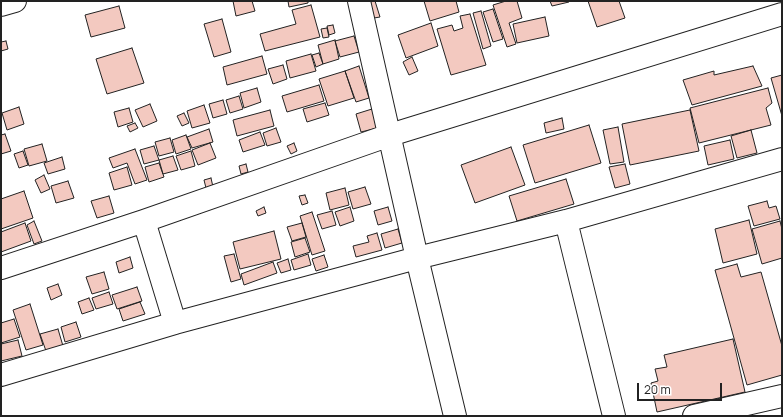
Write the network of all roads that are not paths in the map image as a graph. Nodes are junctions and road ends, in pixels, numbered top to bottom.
1 (15, 1) edge
2 (359, 1) edge
3 (1, 5) edge
4 (782, 14) edge
5 (390, 135) junction
6 (782, 159) edge
7 (144, 221) junction
8 (566, 221) junction
9 (417, 258) junction
10 (1, 268) edge
11 (175, 323) junction
12 (1, 375) edge
13 (782, 396) edge
14 (455, 416) edge
15 (614, 416) edge
16 (694, 416) edge

1 - 3 street
2 - 5 street
4 - 5 street
5 - 7 street
5 - 9 street
6 - 8 street
7 - 10 street
7 - 11 street
8 - 9 street
8 - 15 street
9 - 11 street
9 - 14 street
11 - 12 street
13 - 16 street

